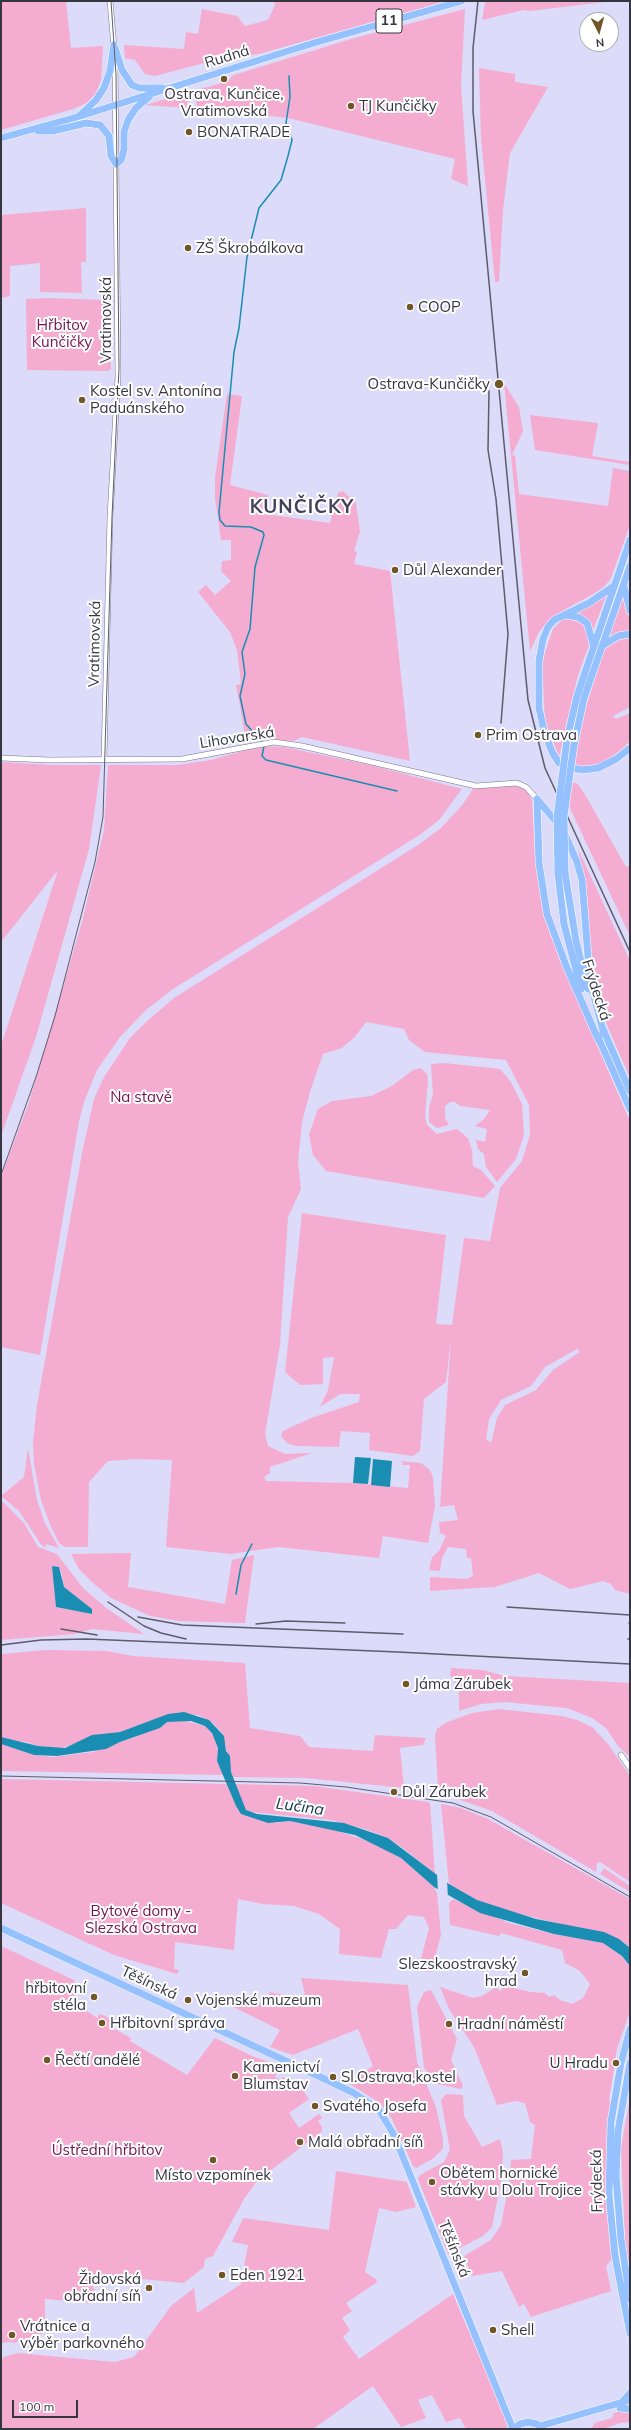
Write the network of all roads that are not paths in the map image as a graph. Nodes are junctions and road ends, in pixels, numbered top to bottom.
1 (110, 1) edge
2 (461, 1) edge
3 (114, 45) junction
4 (170, 88) junction
5 (116, 106) junction
6 (77, 117) junction
7 (30, 131) junction
8 (1, 138) edge
9 (116, 164) junction
10 (630, 540) edge
11 (630, 566) edge
12 (624, 585) junction
13 (614, 586) junction
14 (630, 611) edge
15 (563, 615) junction
16 (630, 634) edge
17 (594, 645) junction
18 (602, 646) junction
19 (630, 748) edge
20 (1, 758) edge
21 (104, 759) junction
22 (537, 799) junction
23 (604, 1034) junction
24 (598, 1039) junction
25 (630, 1091) edge
26 (630, 1109) edge
27 (630, 1761) edge
28 (630, 1768) edge
29 (1, 1928) edge
30 (630, 2029) edge
31 (630, 2063) edge
32 (624, 2286) junction
33 (630, 2299) edge
34 (630, 2333) edge
35 (630, 2393) edge
36 (630, 2400) edge
37 (620, 2405) junction
38 (630, 2405) edge
39 (630, 2409) edge
40 (516, 2427) edge
41 (541, 2427) edge
42 (552, 2429) edge

1 - 3 street, Vratimovská
2 - 4 main road, Rudná / 11
3 - 4 main road
3 - 5 street, Vratimovská
3 - 6 main road
4 - 5 main road, Rudná / 11
4 - 9 main road
5 - 6 main road, Rudná / 11
5 - 9 street, Vratimovská
6 - 7 main road, Rudná / 11
7 - 8 main road, Rudná / 11
7 - 9 main road
9 - 21 street, Vratimovská
10 - 13 main road
11 - 12 main road
12 - 14 main road
12 - 18 main road, Frýdecká
13 - 15 main road
13 - 17 main road, Frýdecká
15 - 17 main road
15 - 19 main road
16 - 18 main road
17 - 24 main road, Frýdecká, bridge
18 - 23 main road, Frýdecká, bridge
20 - 21 street, Lihovarská
21 - 22 street, Lihovarská
22 - 23 main road
22 - 24 main road
23 - 25 main road, Frýdecká
24 - 26 main road, Frýdecká
27 - 28 street
29 - 40 main road, Těšínská
30 - 32 main road, Frýdecká
31 - 32 main road, Frýdecká
32 - 33 main road, Frýdecká
32 - 34 main road, Frýdecká
35 - 37 main road
36 - 37 main road, Těšínská
37 - 38 main road, Těšínská
37 - 39 main road
37 - 41 main road, Těšínská
37 - 42 main road, Těšínská
40 - 41 main road, Těšínská

